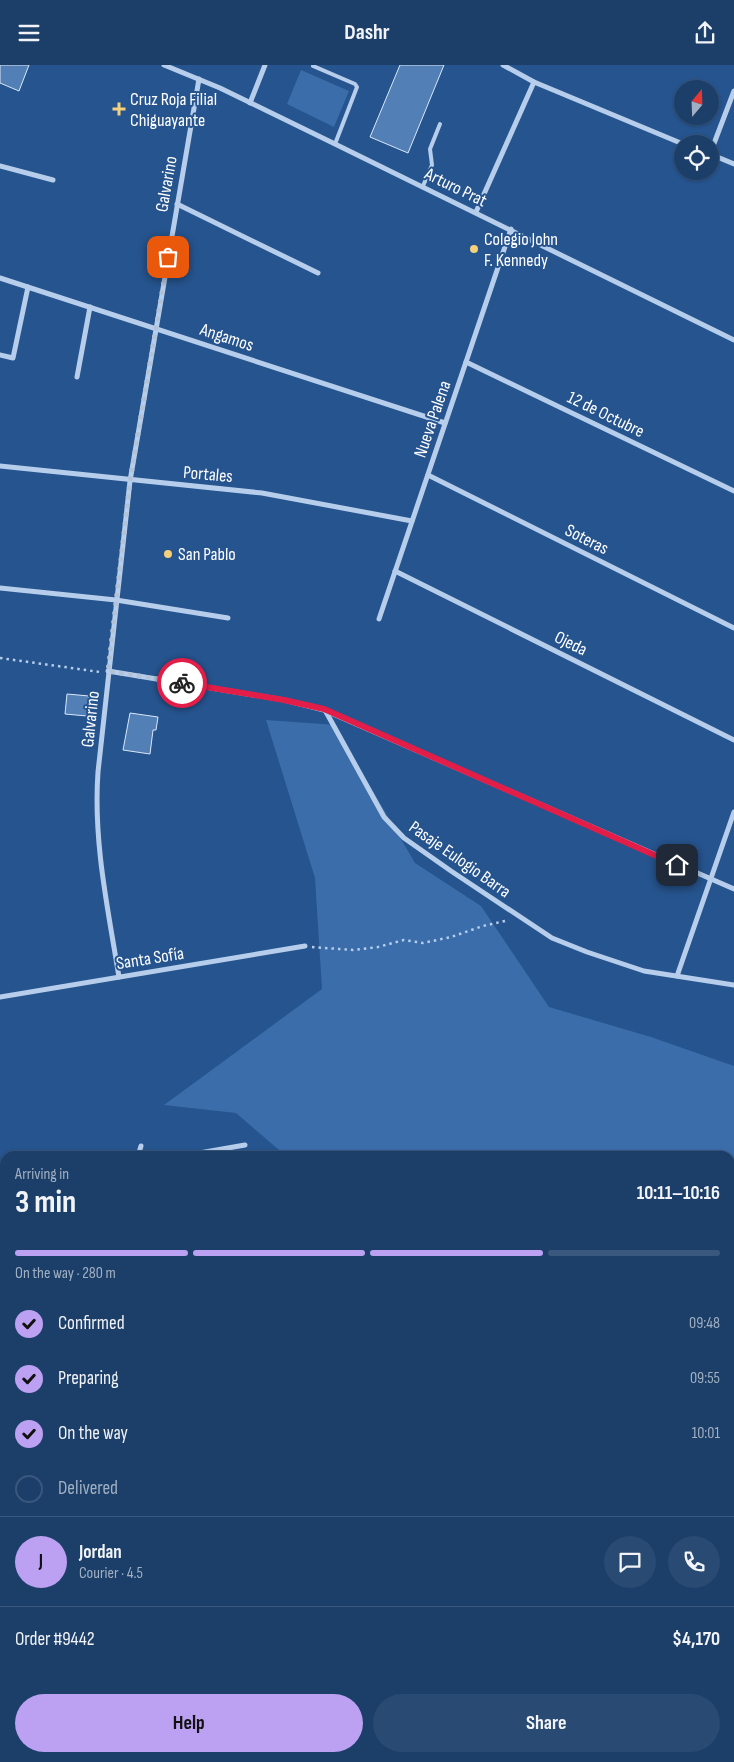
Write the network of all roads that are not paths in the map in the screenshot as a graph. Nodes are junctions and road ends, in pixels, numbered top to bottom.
1 (164, 65) edge
2 (265, 65) edge
3 (503, 65) edge
4 (313, 66) edge
5 (199, 79) junction
6 (534, 82) junction
7 (734, 91) edge
8 (250, 103) junction
9 (440, 123) dead end
10 (717, 135) edge
11 (674, 140) edge
12 (335, 144) junction
13 (719, 158) edge
14 (734, 164) edge
15 (0, 166) edge
16 (53, 180) dead end
17 (423, 186) junction
18 (177, 204) junction
19 (476, 212) junction
20 (511, 229) junction
21 (318, 273) dead end
22 (0, 278) edge
23 (28, 287) junction
24 (90, 307) junction
25 (156, 328) junction
26 (734, 339) edge
27 (0, 355) edge
28 (466, 362) junction
29 (77, 377) dead end
30 (445, 423) junction
31 (0, 466) edge
32 (428, 475) junction
33 (130, 481) junction
34 (734, 491) edge
35 (412, 521) junction
36 (395, 571) junction
37 (0, 587) edge
38 (116, 600) junction
39 (228, 618) dead end
40 (379, 619) dead end
41 (734, 628) edge
42 (108, 671) junction
43 (324, 709) junction
44 (734, 740) edge
45 (734, 812) edge
46 (712, 880) junction
47 (734, 889) edge
48 (305, 946) road end
49 (678, 975) junction
50 (119, 977) junction
51 (734, 985) edge
52 (0, 997) edge
53 (245, 1145) dead end
54 (141, 1146) dead end
55 (140, 1151) edge
56 (211, 1151) edge

1 - 5 street, Arturo Prat
2 - 8 street
3 - 6 street
4 - 12 lane
5 - 8 street, Arturo Prat
5 - 18 street, Galvarino
6 - 11 street
6 - 19 street
7 - 10 street
8 - 12 street, Arturo Prat
9 - 17 lane
12 - 17 street, Arturo Prat
13 - 14 street
15 - 16 street
17 - 19 street, Arturo Prat
18 - 21 street
18 - 25 street, Galvarino
19 - 20 street, Arturo Prat
20 - 26 street, Arturo Prat
20 - 28 street, Nueva Palena
22 - 23 street, Angamos
23 - 24 street, Angamos
23 - 27 street
24 - 25 street, Angamos
24 - 29 street
25 - 30 street, Angamos
25 - 33 street, Galvarino
28 - 30 street, Nueva Palena
28 - 34 street, 12 de Octubre
30 - 32 street, Nueva Palena
31 - 33 street, Portales
32 - 35 street, Nueva Palena
32 - 41 street, Soteras
33 - 35 street, Portales
33 - 38 street, Galvarino
35 - 36 street, Nueva Palena
36 - 40 street, Nueva Palena
36 - 44 street, Ojeda
37 - 38 street
38 - 39 street
38 - 42 street, Galvarino
42 - 43 street
42 - 50 street, Galvarino
43 - 46 street
43 - 49 street, Pasaje Eulogio Barra
45 - 46 street
46 - 47 street
46 - 49 street
48 - 50 street, Santa Sofía
49 - 51 street, Pasaje Eulogio Barra
50 - 52 street, Santa Sofía
53 - 56 street
54 - 55 street

